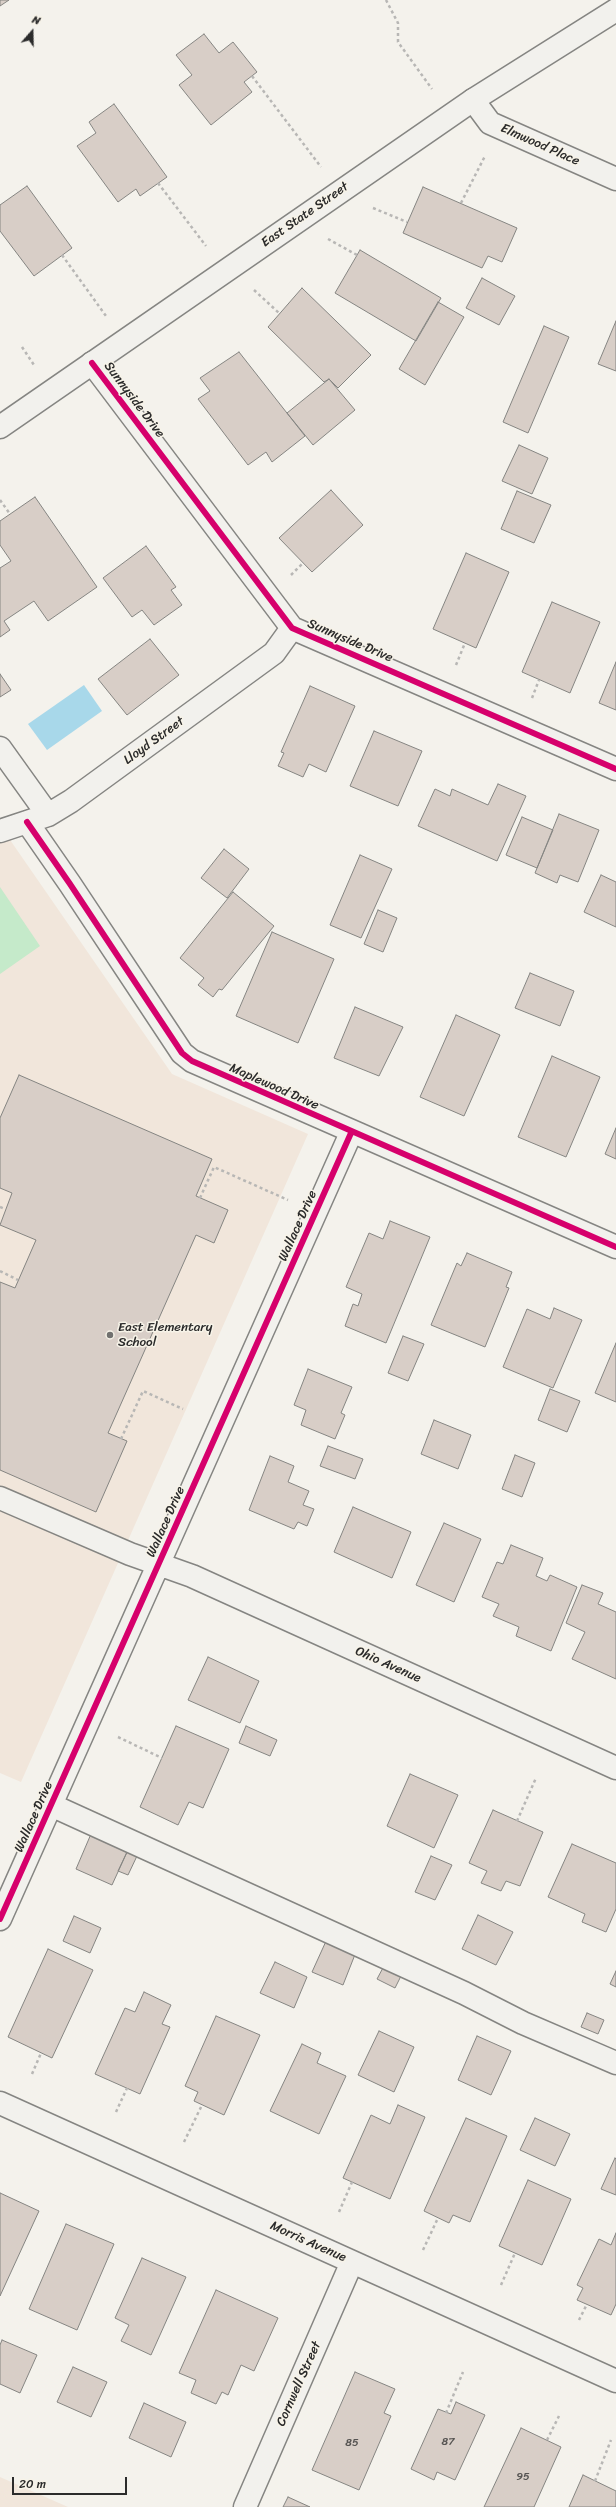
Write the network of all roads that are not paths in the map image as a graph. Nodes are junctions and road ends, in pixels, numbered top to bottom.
1 (616, 10) edge
2 (473, 100) junction
3 (616, 178) edge
4 (92, 363) junction
5 (0, 427) edge
6 (292, 628) junction
7 (0, 748) edge
8 (616, 769) edge
9 (48, 815) junction
10 (26, 822) junction
11 (0, 831) edge
12 (351, 1132) junction
13 (616, 1247) edge
14 (0, 1498) edge
15 (159, 1565) junction
16 (616, 1768) edge
17 (51, 1805) junction
18 (0, 1919) edge
19 (616, 2063) edge
20 (0, 2103) edge
21 (352, 2262) junction
22 (616, 2381) edge
23 (245, 2507) edge

1 - 2 street, East State Street
2 - 3 street, Elmwood Place
2 - 4 street, East State Street
4 - 5 street, East State Street
4 - 6 street, Sunnyside Drive
6 - 8 street, Sunnyside Drive
6 - 9 street, Lloyd Street
7 - 9 street
9 - 10 street, Lloyd Street
10 - 11 street, Lloyd Street
10 - 12 street, Maplewood Drive
12 - 13 street, Maplewood Drive
12 - 15 street, Wallace Drive
14 - 15 street, Ohio Avenue
15 - 16 street, Ohio Avenue
15 - 17 street, Wallace Drive
17 - 18 street, Wallace Drive
17 - 19 street
20 - 21 street, Morris Avenue
21 - 22 street, Morris Avenue
21 - 23 street, Cornwell Street

